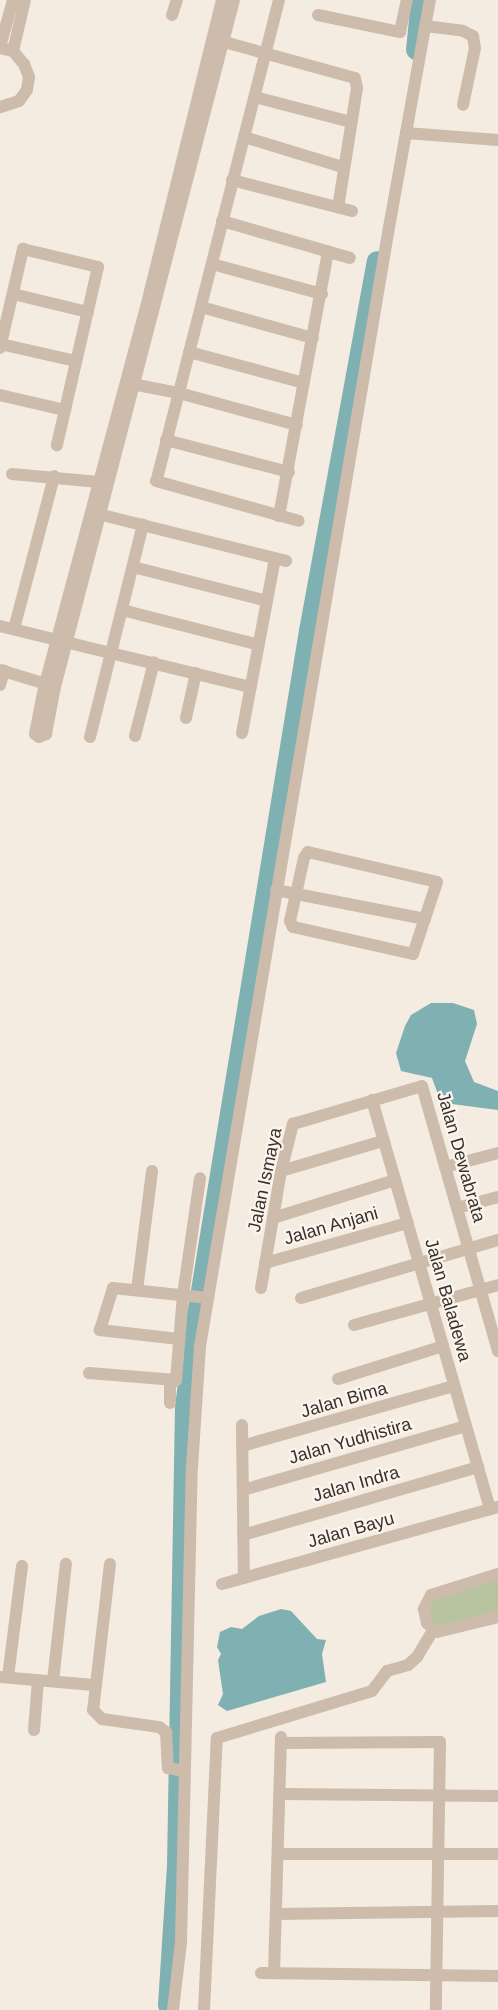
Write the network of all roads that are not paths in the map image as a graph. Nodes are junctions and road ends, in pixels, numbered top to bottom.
1 (13, 0) edge
2 (25, 0) edge
3 (177, 0) edge
4 (222, 0) edge
5 (234, 0) edge
6 (279, 0) edge
7 (407, 0) edge
8 (430, 0) edge
9 (172, 14) dead end
10 (318, 15) dead end
11 (425, 26) junction
12 (218, 40) junction
13 (0, 47) edge
14 (13, 51) junction
15 (265, 53) junction
16 (255, 97) junction
17 (463, 105) dead end
18 (1, 110) edge
19 (351, 122) junction
20 (406, 133) junction
21 (244, 137) junction
22 (498, 140) edge
23 (343, 167) junction
24 (232, 180) junction
25 (338, 208) junction
26 (352, 211) dead end
27 (222, 222) junction
28 (328, 252) junction
29 (350, 258) dead end
30 (212, 264) junction
31 (13, 294) junction
32 (322, 294) junction
33 (201, 307) junction
34 (88, 312) junction
35 (313, 338) junction
36 (0, 346) edge
37 (189, 352) junction
38 (76, 361) junction
39 (304, 382) junction
40 (130, 384) junction
41 (179, 393) junction
42 (0, 395) edge
43 (65, 410) junction
44 (297, 425) junction
45 (166, 440) junction
46 (57, 445) dead end
47 (289, 472) junction
48 (12, 474) dead end
49 (54, 476) junction
50 (99, 482) junction
51 (97, 513) junction
52 (279, 516) junction
53 (299, 521) dead end
54 (143, 525) junction
55 (133, 567) junction
56 (267, 602) junction
57 (122, 610) junction
58 (0, 626) edge
59 (14, 629) junction
60 (63, 640) junction
61 (259, 645) junction
62 (111, 652) junction
63 (154, 662) junction
64 (2, 671) edge
65 (196, 673) junction
66 (0, 685) edge
67 (251, 687) junction
68 (186, 718) dead end
69 (242, 733) dead end
70 (135, 736) dead end
71 (90, 737) dead end
72 (276, 890) junction
73 (296, 894) junction
74 (425, 919) junction
75 (424, 1087) joint
76 (372, 1100) junction
77 (383, 1141) junction
78 (498, 1153) edge
79 (445, 1167) junction
80 (152, 1171) dead end
81 (281, 1171) junction
82 (200, 1178) dead end
83 (395, 1180) junction
84 (498, 1197) edge
85 (457, 1208) junction
86 (273, 1218) junction
87 (407, 1223) junction
88 (498, 1240) edge
89 (469, 1249) junction
90 (419, 1262) junction
91 (265, 1263) junction
92 (498, 1285) edge
93 (261, 1288) dead end
94 (480, 1289) junction
95 (138, 1290) junction
96 (183, 1295) junction
97 (204, 1298) junction
98 (301, 1298) dead end
99 (431, 1304) junction
100 (354, 1325) dead end
101 (495, 1332) edge
102 (178, 1339) junction
103 (443, 1346) junction
104 (498, 1351) edge
105 (89, 1373) dead end
106 (338, 1378) dead end
107 (176, 1380) junction
108 (454, 1386) junction
109 (170, 1403) dead end
110 (242, 1425) dead end
111 (466, 1426) junction
112 (242, 1446) junction
113 (478, 1467) junction
114 (243, 1490) junction
115 (494, 1508) edge
116 (244, 1535) junction
117 (66, 1564) dead end
118 (110, 1564) dead end
119 (22, 1566) dead end
120 (498, 1574) edge
121 (244, 1578) junction
122 (222, 1584) dead end
123 (498, 1617) edge
124 (433, 1630) junction
125 (4, 1677) edge
126 (38, 1680) junction
127 (53, 1681) junction
128 (94, 1685) junction
129 (34, 1730) dead end
130 (185, 1771) junction
131 (280, 1794) junction
132 (498, 1796) edge
133 (439, 1797) junction
134 (278, 1854) junction
135 (438, 1854) junction
136 (498, 1854) edge
137 (498, 1911) edge
138 (437, 1912) junction
139 (276, 1914) junction
140 (436, 1975) junction
141 (498, 1976) edge
142 (173, 2010) edge
143 (204, 2010) edge
144 (436, 2010) edge

1 - 13 street
2 - 14 street
3 - 9 street
4 - 12 street
5 - 12 street
6 - 15 street
7 - 10 street
8 - 11 street
11 - 17 street
11 - 20 street
12 - 15 street
12 - 40 street
13 - 14 street
14 - 18 street
15 - 16 street
15 - 19 street
16 - 19 street
16 - 21 street
19 - 23 street
20 - 22 street
20 - 72 street
21 - 23 street
21 - 24 street
23 - 25 street
24 - 25 street
24 - 27 street
25 - 26 street
27 - 28 street
27 - 30 street
28 - 29 street
28 - 32 street
30 - 32 street
30 - 33 street
31 - 34 street
31 - 34 street
31 - 36 street
32 - 35 street
33 - 35 street
33 - 37 street
34 - 38 street
35 - 39 street
36 - 38 street
37 - 39 street
37 - 41 street
38 - 43 street
39 - 44 street
40 - 41 street
40 - 50 street
40 - 51 street
41 - 44 street
41 - 45 street
42 - 43 street
43 - 46 street
44 - 47 street
45 - 47 street
45 - 52 street
47 - 52 street
48 - 49 street
49 - 50 street
49 - 59 street
50 - 51 street
51 - 54 street
51 - 60 street
52 - 53 street
54 - 55 street
54 - 56 street
55 - 56 street
55 - 57 street
56 - 61 street
57 - 61 street
57 - 62 street
58 - 59 street
59 - 60 street
60 - 62 street
60 - 64 street
61 - 67 street
62 - 63 street
62 - 71 street
63 - 65 street
63 - 70 street
64 - 66 street
65 - 67 street
65 - 68 street
67 - 69 street
72 - 73 street
72 - 97 street
73 - 74 street
73 - 74 street
73 - 74 street
75 - 76 street, Jalan Ismaya
75 - 79 street, Jalan Dewabrata
76 - 77 street, Jalan Baladewa
76 - 81 street, Jalan Ismaya
77 - 81 street
77 - 83 street, Jalan Baladewa
78 - 79 street
79 - 85 street, Jalan Dewabrata
80 - 95 street
81 - 86 street, Jalan Ismaya
82 - 96 street
83 - 86 street
83 - 87 street, Jalan Baladewa
84 - 85 street
85 - 89 street, Jalan Dewabrata
86 - 91 street, Jalan Ismaya
87 - 90 street, Jalan Baladewa
87 - 91 street, Jalan Anjani
88 - 89 street
89 - 90 street
89 - 94 street, Jalan Dewabrata
90 - 98 street
90 - 99 street, Jalan Baladewa
91 - 93 street, Jalan Ismaya
92 - 94 street
94 - 99 street
94 - 101 street, Jalan Dewabrata
95 - 96 street
95 - 102 street
96 - 97 street
96 - 102 street
97 - 130 street
99 - 100 street
99 - 103 street, Jalan Baladewa
101 - 104 street, Jalan Dewabrata
102 - 107 street
103 - 106 street
103 - 108 street, Jalan Baladewa
105 - 107 street
107 - 109 street
108 - 111 street, Jalan Baladewa
108 - 112 street, Jalan Bima
110 - 112 street
111 - 113 street, Jalan Baladewa
111 - 114 street, Jalan Yudhistira
112 - 114 street
113 - 115 street, Jalan Baladewa
113 - 116 street, Jalan Indra
114 - 116 street
115 - 121 street, Jalan Bayu
116 - 121 street
117 - 127 street
118 - 128 street
119 - 125 street
120 - 124 street
121 - 122 street, Jalan Bayu
123 - 124 street
124 - 143 street
125 - 126 street
126 - 127 street
126 - 129 street
127 - 128 street
128 - 130 street
130 - 142 street
131 - 133 street
131 - 133 street
131 - 134 street
132 - 133 street
133 - 135 street
134 - 135 street
134 - 139 street
135 - 136 street
135 - 138 street
137 - 138 street
138 - 139 street
138 - 140 street
139 - 140 street
140 - 141 street
140 - 144 street

